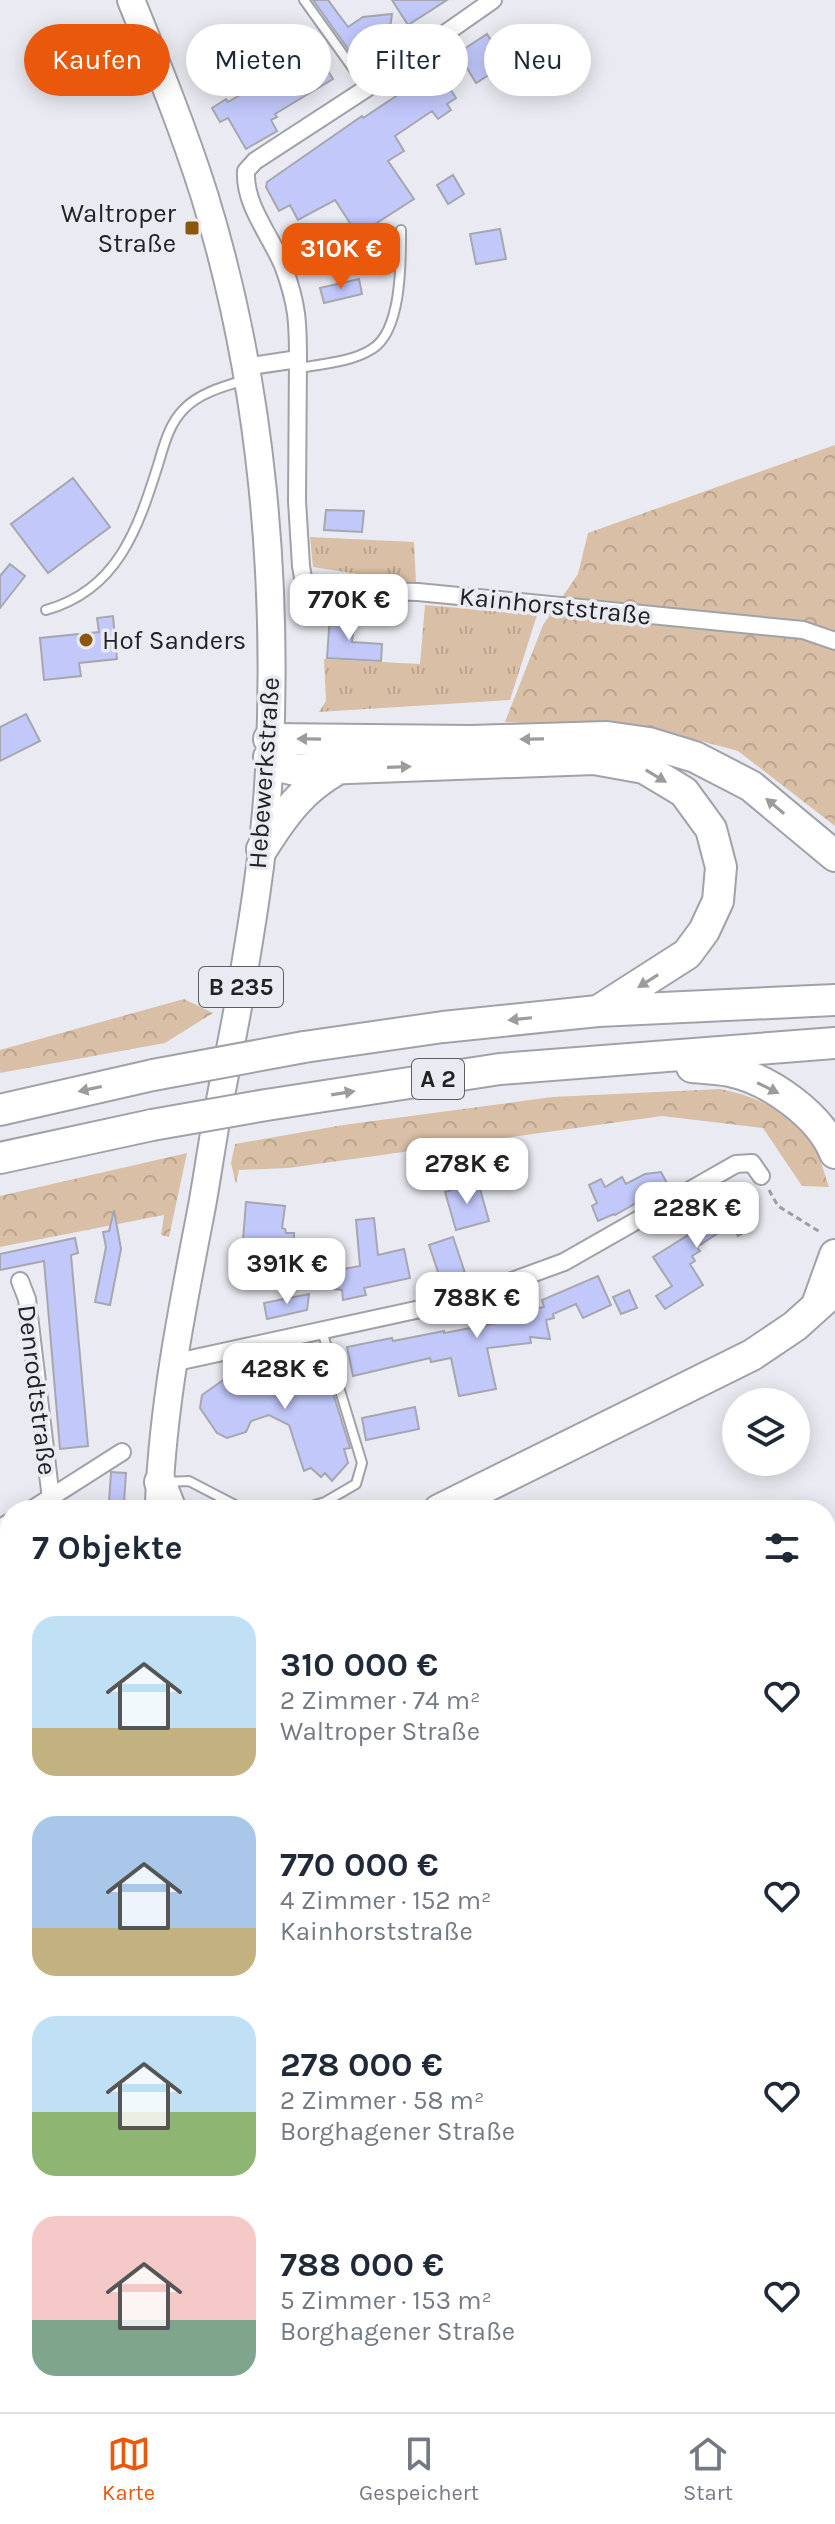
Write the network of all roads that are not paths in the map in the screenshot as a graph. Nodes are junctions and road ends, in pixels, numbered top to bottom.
1 (131, 0) edge
2 (304, 0) edge
3 (493, 0) edge
4 (459, 24) edge
5 (347, 60) edge
6 (355, 96) edge
7 (401, 230) dead end
8 (298, 364) junction
9 (245, 373) junction
10 (46, 610) dead end
11 (835, 641) edge
12 (269, 748) junction
13 (338, 769) junction
14 (262, 849) junction
15 (835, 856) edge
16 (835, 1000) edge
17 (598, 1011) junction
18 (835, 1043) edge
19 (611, 1059) junction
20 (0, 1110) edge
21 (835, 1153) edge
22 (0, 1158) edge
23 (761, 1176) road end
24 (828, 1243) edge
25 (20, 1281) dead end
26 (826, 1298) edge
27 (322, 1331) junction
28 (172, 1363) junction
29 (122, 1452) dead end
30 (160, 1496) edge
31 (51, 1499) joint
32 (226, 1500) edge
33 (328, 1500) edge
34 (459, 1500) edge

1 - 9 main road, Hebewerkstraße / B 235
2 - 5 lane
3 - 4 street
6 - 8 street
7 - 8 lane
8 - 9 street
8 - 11 street, Kainhorststraße
9 - 10 lane
9 - 12 main road, Hebewerkstraße / B 235
12 - 13 highway
12 - 14 main road, Hebewerkstraße / B 235
15 -> 12 highway
13 - 14 highway
13 -> 17 highway
14 - 28 main road, Hebewerkstraße / B 235
16 - 17 highway, A 2
17 -> 20 highway, A 2, bridge
18 - 19 highway, A 2
19 -> 21 highway
22 -> 19 highway, A 2, bridge
23 - 27 street
24 - 26 highway
25 - 31 street, Denrodtstraße
26 - 34 highway
27 - 28 street
27 - 33 lane
28 - 30 main road, Hebewerkstraße / B 235
29 - 31 street, Denrodtstraße
30 - 32 lane

